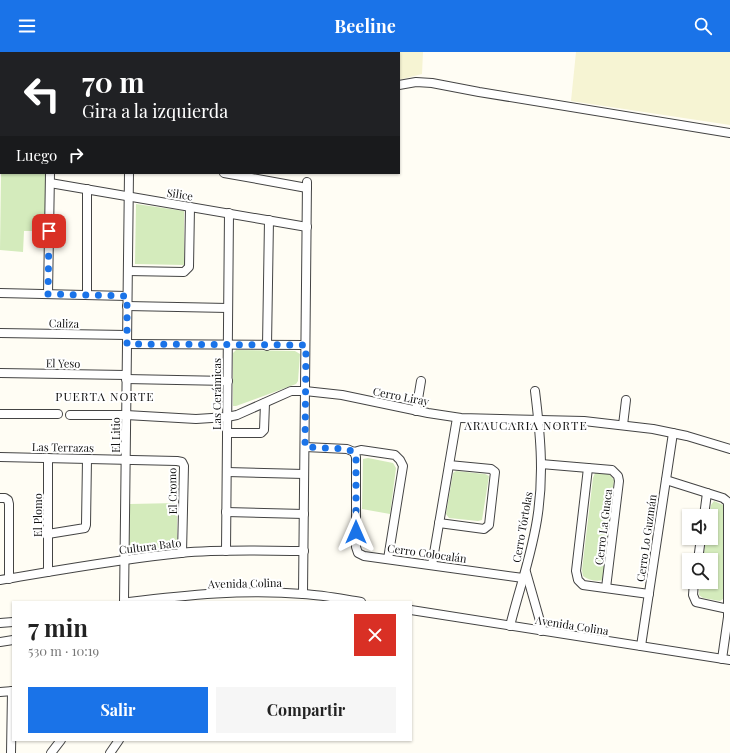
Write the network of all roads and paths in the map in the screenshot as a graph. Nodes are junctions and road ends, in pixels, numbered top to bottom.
1 (400, 85) edge
2 (730, 133) edge
3 (50, 174) edge
4 (129, 174) edge
5 (231, 174) edge
6 (50, 183) junction
7 (87, 189) junction
8 (128, 196) junction
9 (190, 207) junction
10 (229, 213) junction
11 (269, 220) junction
12 (307, 227) junction
13 (128, 272) junction
14 (0, 293) edge
15 (48, 294) junction
16 (88, 295) junction
17 (127, 296) junction
18 (127, 306) junction
19 (228, 308) junction
20 (0, 333) edge
21 (127, 339) junction
22 (306, 345) junction
23 (228, 346) junction
24 (267, 346) junction
25 (0, 373) edge
26 (126, 377) junction
27 (228, 381) junction
28 (421, 381) dead end
29 (305, 391) junction
30 (535, 391) dead end
31 (626, 400) dead end
32 (265, 403) junction
33 (416, 410) junction
34 (0, 414) edge
35 (58, 414) dead end
36 (70, 415) dead end
37 (126, 416) junction
38 (227, 417) junction
39 (457, 418) junction
40 (539, 420) junction
41 (623, 425) junction
42 (227, 433) junction
43 (673, 433) junction
44 (305, 447) junction
45 (730, 449) edge
46 (354, 452) junction
47 (0, 457) edge
48 (48, 458) junction
49 (87, 459) junction
50 (125, 460) junction
51 (542, 464) junction
52 (449, 465) junction
53 (588, 468) junction
54 (227, 472) junction
55 (304, 474) junction
56 (666, 480) junction
57 (707, 493) junction
58 (4, 499) edge
59 (705, 509) edge
60 (226, 512) junction
61 (304, 514) junction
62 (439, 523) junction
63 (48, 534) junction
64 (226, 550) junction
65 (304, 551) junction
66 (182, 553) junction
67 (124, 559) junction
68 (388, 559) junction
69 (432, 565) junction
70 (48, 572) junction
71 (524, 575) junction
72 (4, 580) edge
73 (606, 588) junction
74 (693, 589) edge
75 (303, 594) junction
76 (649, 594) junction
77 (124, 601) edge
78 (141, 601) edge
79 (354, 601) edge
80 (728, 609) junction
81 (412, 610) edge
82 (12, 622) edge
83 (0, 624) edge
84 (510, 626) junction
85 (541, 631) junction
86 (12, 640) edge
87 (0, 642) edge
88 (641, 646) junction
89 (726, 659) edge
90 (12, 691) edge
91 (0, 692) edge
92 (118, 741) edge
93 (11, 753) edge
94 (110, 753) edge

1 - 2 street
3 - 6 street
4 - 8 street, El Litio
5 - 12 street
6 - 7 street, Silice
6 - 15 street
7 - 8 street, Silice
7 - 16 street
8 - 9 street, Silice
8 - 13 street, El Litio
9 - 10 street, Silice
9 - 13 street
10 - 11 street, Silice
10 - 19 street, Las Cerámicas
11 - 12 street, Silice
11 - 24 street
12 - 22 street
13 - 17 street, El Litio
14 - 15 street
15 - 16 street
16 - 17 street
17 - 18 street, El Litio
18 - 19 street
18 - 21 street, El Litio
19 - 23 street, Las Cerámicas
20 - 21 street, Caliza
21 - 23 street, Caliza
21 - 26 street, El Litio
22 - 24 street, Caliza
22 - 29 street
23 - 24 street, Caliza
23 - 27 street, Las Cerámicas
25 - 26 street, El Yeso
26 - 27 street, El Yeso
26 - 37 street, El Litio
27 - 38 street, Las Cerámicas
28 - 33 street
29 - 32 street, Cerro Liray
29 - 33 street, Cerro Liray
29 - 44 street
30 - 40 street, Cerro Tórtolas
31 - 41 street
32 - 38 street, Cerro Liray
32 - 42 street
33 - 39 street, Cerro Liray
34 - 35 street
36 - 37 street, Cerro Liray
37 - 38 street, Cerro Liray
37 - 50 street, El Litio
38 - 42 street, Las Cerámicas
39 - 40 street, Cerro Liray
39 - 52 street
40 - 41 street, Cerro Liray
40 - 51 street, Cerro Tórtolas
41 - 43 street, Cerro Liray
42 - 54 street, Las Cerámicas
43 - 45 street, Cerro Liray
43 - 56 street, Cerro Lo Guzmán
44 - 46 street
44 - 55 street
46 - 68 street, Cerro Colocalán
46 - 68 street
47 - 48 street, Las Terrazas
48 - 49 street, Las Terrazas
48 - 63 street, El Plomo
49 - 50 street, Las Terrazas
49 - 63 street
50 - 66 street, El Cromo
50 - 67 street, El Litio
51 - 53 street, Cerro La Guaca
51 - 71 street, Cerro Tórtolas
52 - 62 street
52 - 62 street
53 - 73 street, Cerro La Guaca
53 - 73 street, Cerro La Guaca
54 - 55 street
54 - 60 street, Las Cerámicas
55 - 61 street
56 - 57 street
56 - 76 street, Cerro Lo Guzmán
57 - 59 street
57 - 80 street
58 - 72 street
60 - 61 street
60 - 64 street, Las Cerámicas
61 - 65 street
62 - 69 street
63 - 70 street, El Plomo
64 - 65 street, Cultura Bato
64 - 66 street, Cultura Bato
65 - 75 street
66 - 67 street, Cultura Bato
67 - 70 street, Cultura Bato
67 - 77 street, El Litio
68 - 69 street, Cerro Colocalán
69 - 71 street, Cerro Colocalán
70 - 72 street, Cultura Bato
71 - 84 street, Cerro Tórtolas
71 - 85 street, Cerro Tórtolas
73 - 76 street, Cerro La Guaca
74 - 80 street
75 - 78 street, Avenida Colina
75 - 79 street, Avenida Colina
76 - 88 street, Cerro Lo Guzmán
80 - 89 street
81 - 84 street, Avenida Colina
82 - 83 street
84 - 85 street, Avenida Colina
85 - 88 street, Avenida Colina
86 - 87 street
88 - 89 street, Avenida Colina
90 - 91 street
90 - 93 street
92 - 94 street

